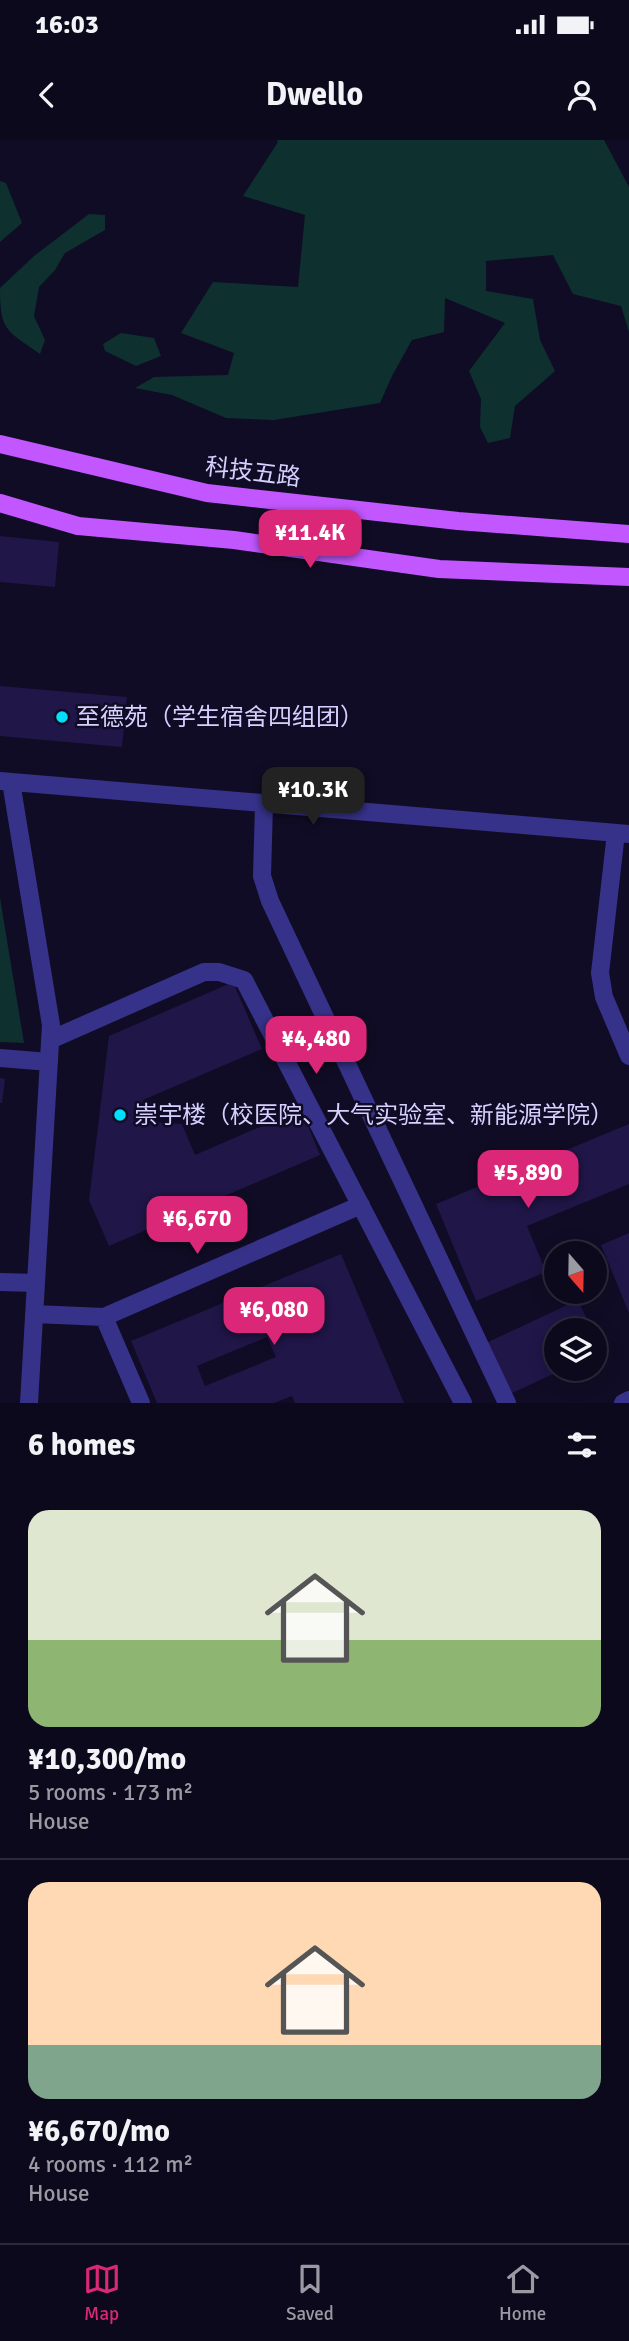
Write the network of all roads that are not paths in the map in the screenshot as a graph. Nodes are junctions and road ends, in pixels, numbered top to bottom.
1 (0, 444) edge
2 (0, 503) edge
3 (629, 534) edge
4 (629, 577) edge
5 (5, 782) edge
6 (264, 804) junction
7 (622, 833) edge
8 (50, 1040) junction
9 (629, 1056) edge
10 (0, 1058) edge
11 (49, 1062) junction
12 (361, 1205) junction
13 (0, 1282) edge
14 (36, 1283) junction
15 (34, 1314) junction
16 (104, 1317) junction
17 (629, 1400) edge
18 (29, 1403) edge
19 (141, 1403) edge
20 (463, 1403) edge
21 (507, 1403) edge
22 (623, 1403) edge

1 - 3 main road, 科技五路
2 - 4 main road
5 - 6 street
5 - 8 street
6 - 7 street
6 - 21 street
7 - 9 street
8 - 11 street
8 - 12 street
10 - 11 street
11 - 14 street
12 - 16 street
12 - 20 street
13 - 14 street
14 - 15 street
15 - 16 street
15 - 18 street
16 - 19 street
17 - 22 street

